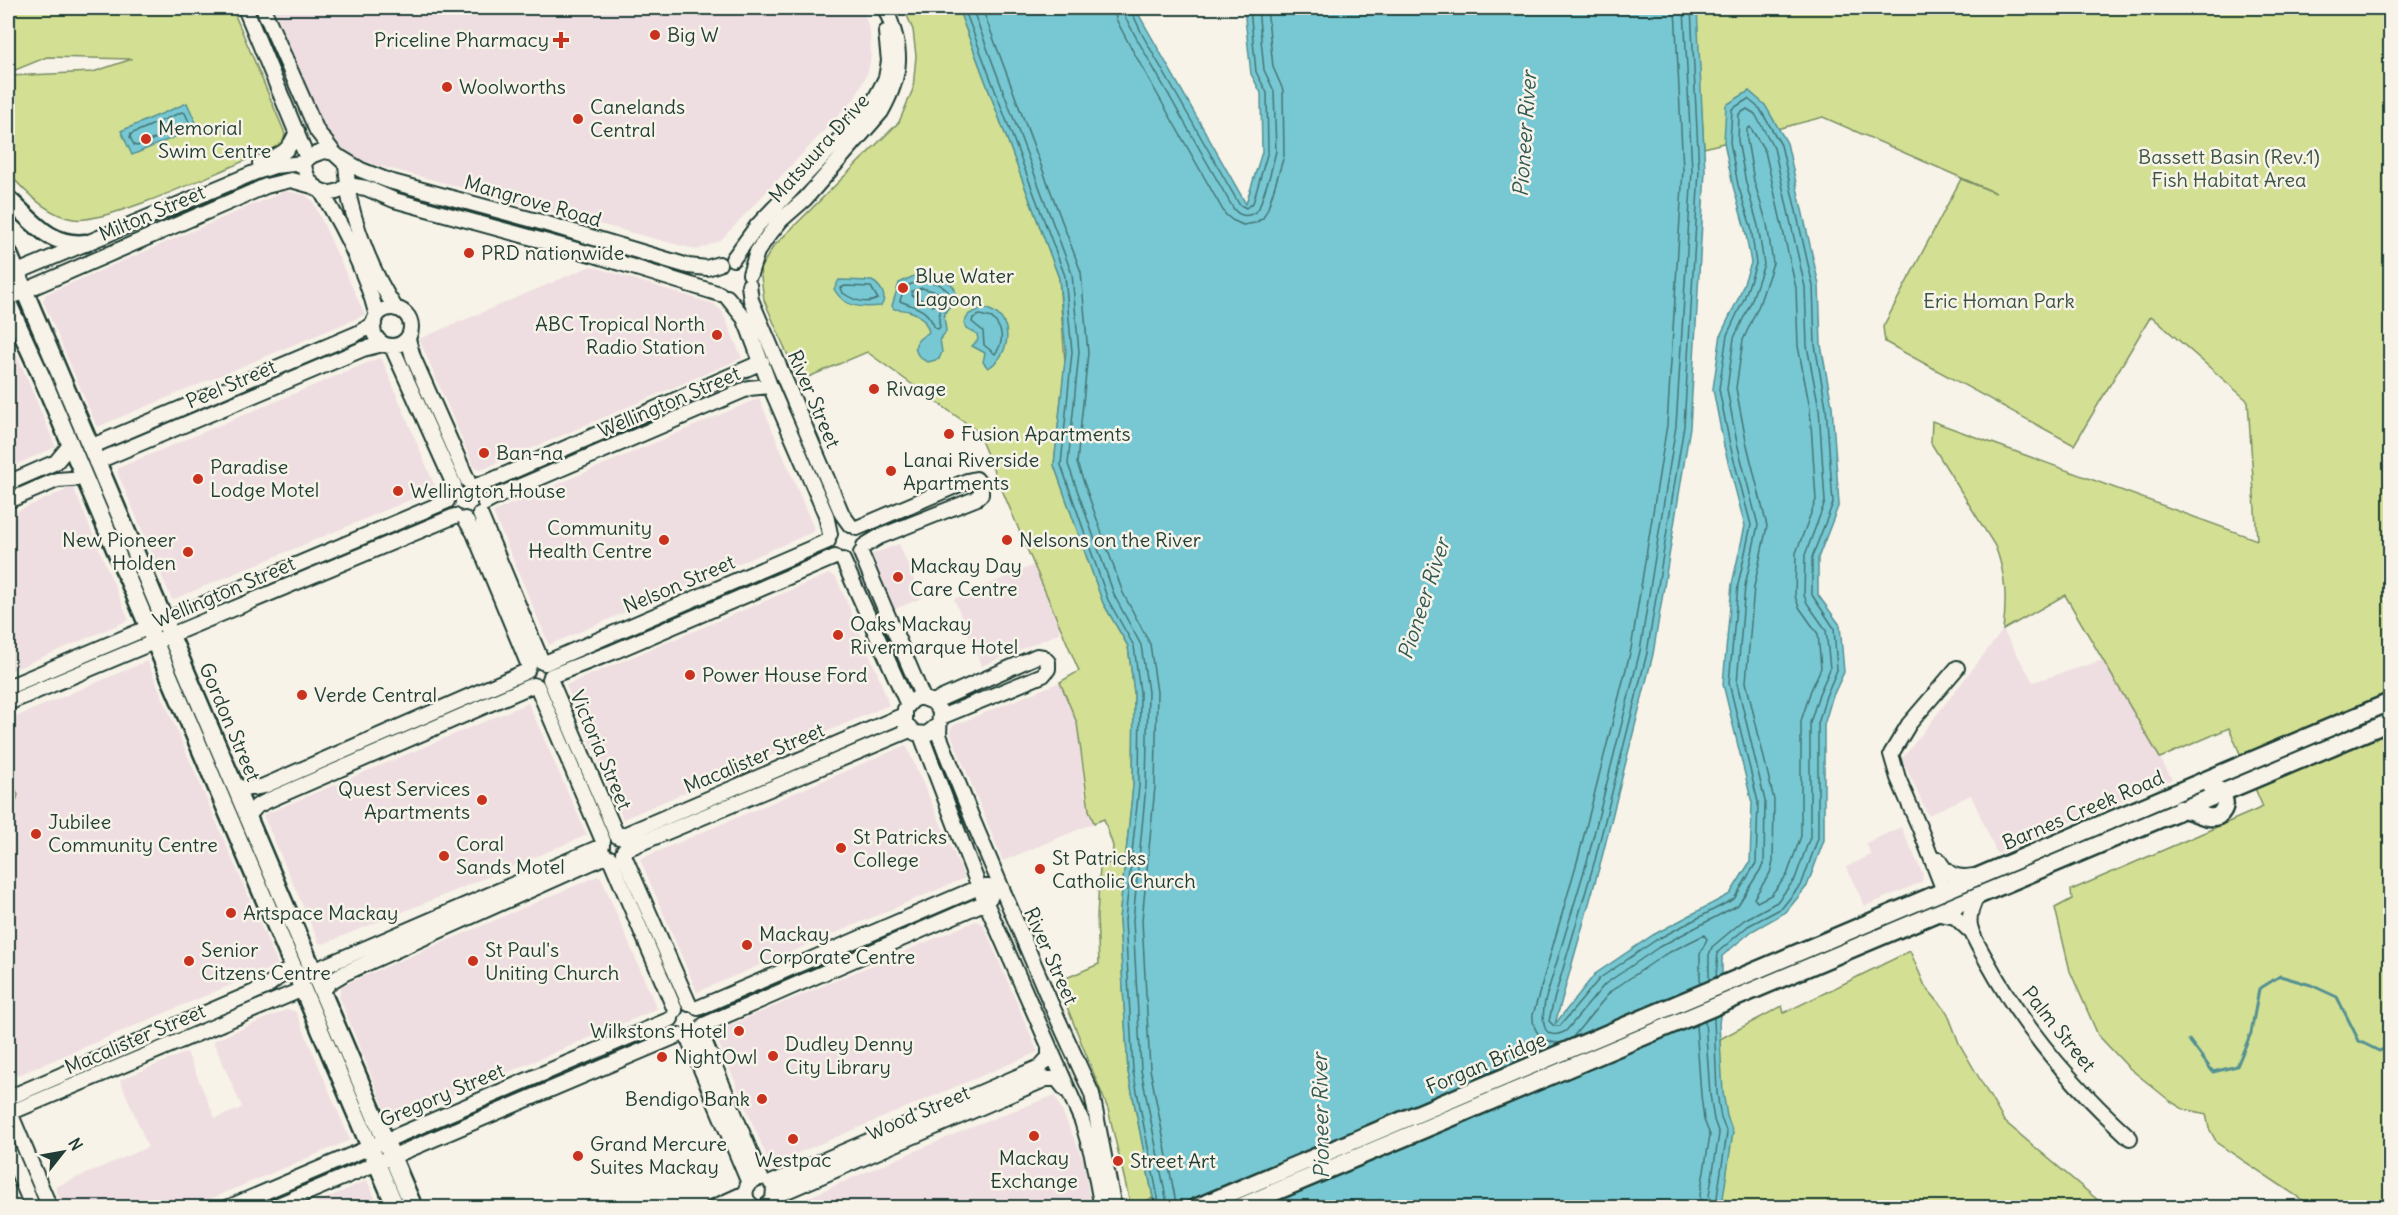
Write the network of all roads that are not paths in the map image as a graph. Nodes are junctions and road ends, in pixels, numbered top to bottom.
1 (245, 8) edge
2 (263, 8) edge
3 (876, 8) edge
4 (885, 8) edge
5 (297, 131) junction
6 (338, 155) junction
7 (306, 161) junction
8 (348, 186) junction
9 (219, 187) junction
10 (318, 189) junction
11 (8, 199) edge
12 (86, 243) junction
13 (8, 252) edge
14 (733, 259) junction
15 (718, 264) junction
16 (12, 274) edge
17 (749, 280) junction
18 (23, 291) junction
19 (723, 296) junction
20 (8, 298) edge
21 (8, 303) edge
22 (396, 309) junction
23 (375, 320) junction
24 (408, 339) junction
25 (387, 345) junction
26 (762, 362) junction
27 (770, 386) junction
28 (71, 444) junction
29 (93, 455) junction
30 (85, 478) junction
31 (8, 483) edge
32 (473, 483) junction
33 (454, 485) junction
34 (94, 498) junction
35 (8, 501) edge
36 (447, 501) junction
37 (483, 508) junction
38 (460, 518) junction
39 (854, 527) junction
40 (829, 538) junction
41 (862, 550) junction
42 (839, 559) junction
43 (156, 623) junction
44 (163, 639) junction
45 (1958, 668) dead end
46 (541, 669) junction
47 (987, 680) junction
48 (535, 685) junction
49 (8, 687) edge
50 (993, 696) junction
51 (928, 700) junction
52 (2391, 702) edge
53 (8, 703) edge
54 (906, 710) junction
55 (940, 721) junction
56 (2391, 722) edge
57 (916, 732) junction
58 (264, 786) junction
59 (235, 787) junction
60 (2221, 791) junction
61 (269, 800) junction
62 (247, 818) junction
63 (1920, 829) junction
64 (2092, 837) junction
65 (613, 847) junction
66 (1990, 872) junction
67 (979, 887) junction
68 (1000, 888) junction
69 (1944, 891) junction
70 (1977, 895) junction
71 (953, 898) junction
72 (986, 902) junction
73 (286, 908) junction
74 (960, 913) junction
75 (1935, 913) junction
76 (1973, 934) junction
77 (340, 960) junction
78 (1795, 964) junction
79 (293, 966) junction
80 (313, 971) junction
81 (345, 973) junction
82 (266, 987) junction
83 (303, 989) junction
84 (322, 992) junction
85 (273, 1003) junction
86 (693, 1006) junction
87 (673, 1014) junction
88 (693, 1032) junction
89 (324, 1039) junction
90 (1048, 1041) junction
91 (1080, 1066) junction
92 (1072, 1097) junction
93 (8, 1098) edge
94 (966, 1106) junction
95 (10, 1115) edge
96 (2130, 1138) dead end
97 (377, 1143) junction
98 (8, 1149) edge
99 (384, 1160) junction
100 (760, 1197) edge
101 (33, 1208) edge
102 (50, 1208) edge
103 (227, 1208) edge
104 (271, 1208) edge
105 (396, 1208) edge
106 (414, 1208) edge
107 (712, 1208) edge
108 (1102, 1208) edge
109 (1114, 1208) edge
110 (1195, 1208) edge
111 (1237, 1208) edge

1 - 5 street
2 - 6 street
3 - 14 street, Matsuura Drive
4 - 17 street, Matsuura Drive
5 - 7 street
5 - 9 street
6 - 7 street
6 - 8 street
6 - 15 street, Mangrove Road
7 - 9 street, Milton Street
7 - 10 street
8 - 10 street
8 - 19 street, Mangrove Road
8 - 22 street
9 - 12 street, Milton Street
10 - 18 street, Milton Street
10 - 23 street
11 - 12 main road
12 - 16 street, Milton Street
13 - 16 main road, Gordon Street
14 - 15 street
14 - 17 street
15 - 19 street
16 - 18 main road, Gordon Street
17 - 19 street
17 - 39 street, River Street
18 - 20 street, Milton Street
18 - 29 main road, Gordon Street
19 - 26 street, River Street
21 - 28 main road, Gordon Street
22 - 23 street
22 - 24 street
23 - 25 street
23 - 29 street, Peel Street
24 - 25 street
24 - 32 street
25 - 29 street, Peel Street
25 - 33 street
26 - 27 street, River Street
26 - 32 street, Wellington Street
27 - 37 street, Wellington Street
27 - 40 street, River Street
28 - 30 main road, Gordon Street
28 - 31 street
29 - 34 main road
29 - 43 main road, Gordon Street
30 - 34 main road, Gordon Street
30 - 35 street
32 - 33 street
32 - 37 street
33 - 36 street
34 - 43 main road, Gordon Street
36 - 38 street
36 - 43 street, Wellington Street
37 - 38 street
37 - 46 street, Victoria Street
38 - 44 street, Wellington Street
38 - 46 street, Victoria Street
39 - 40 street
39 - 41 street
39 - 41 street
40 - 42 street
40 - 46 street, Nelson Street
41 - 42 street
41 - 51 street
42 - 46 street, Nelson Street
42 - 54 street
43 - 44 main road, Gordon Street
43 - 49 street, Wellington Street
44 - 53 street, Wellington Street
44 - 59 main road, Gordon Street
44 - 79 main road, Gordon Street
45 - 63 street
46 - 48 street, Victoria Street
46 - 58 street, Nelson Street
46 - 65 street, Victoria Street
47 - 50 street
47 - 50 street
47 - 51 street
48 - 61 street
48 - 65 street, Victoria Street
50 - 55 street
51 - 54 street
51 - 55 street
52 - 64 main road, Barnes Creek Road
54 - 57 street
54 - 65 street, Macalister Street
55 - 57 street
55 - 68 street, River Street
56 - 60 main road, Barnes Creek Road
57 - 65 street, Macalister Street
57 - 67 street, River Street
58 - 59 street, Nelson Street
58 - 61 street
59 - 62 main road, Gordon Street
60 - 64 main road, Barnes Creek Road
60 - 64 main road
61 - 62 street
62 - 73 main road, Gordon Street
63 - 66 street
63 - 69 street
64 - 66 main road, Barnes Creek Road
64 - 69 main road
64 - 70 main road, Barnes Creek Road
65 - 77 street, Macalister Street
65 - 81 street, Macalister Street
65 - 86 street, Victoria Street
65 - 87 street, Victoria Street
66 - 69 main road, Barnes Creek Road
67 - 68 street
67 - 71 street
67 - 72 street, River Street
68 - 72 street, Gregory Street
68 - 91 street, River Street
69 - 78 main road, Barnes Creek Road
70 - 75 main road, Barnes Creek Road
70 - 76 street
71 - 74 street
71 - 86 street
72 - 74 street, Gregory Street
72 - 90 street, River Street
73 - 80 main road, Gordon Street
73 - 83 main road
74 - 88 street, Gregory Street
75 - 76 street, Palm Street
75 - 78 main road, Barnes Creek Road
76 - 96 street, Palm Street
77 - 80 street, Macalister Street
77 - 81 street
78 - 110 main road, Forgan Bridge
78 - 111 main road, Forgan Bridge
79 - 82 street, Macalister Street
79 - 83 main road, Gordon Street
80 - 84 main road, Gordon Street
80 - 89 main road
81 - 84 street, Macalister Street
82 - 85 street
82 - 93 street, Macalister Street
83 - 85 street, Macalister Street
83 - 89 main road, Gordon Street
84 - 97 main road, Gordon Street
85 - 95 street, Macalister Street
86 - 87 street, Gregory Street
86 - 88 street, Victoria Street
87 - 88 street, Victoria Street
87 - 97 street, Gregory Street
88 - 99 street, Gregory Street
88 - 100 street
89 - 97 main road, Gordon Street
90 - 92 street, River Street
90 - 94 street, Wood Street
91 - 92 street
91 - 109 street, River Street
92 - 94 street, Wood Street
92 - 108 street, River Street
93 - 95 street
94 - 100 street, Wood Street
95 - 102 street
97 - 99 main road, Gordon Street
97 - 103 street, Gregory Street
98 - 101 street
99 - 104 street, Gregory Street
99 - 105 main road, Gordon Street
99 - 106 main road, Gordon Street
100 - 107 street, Wood Street

